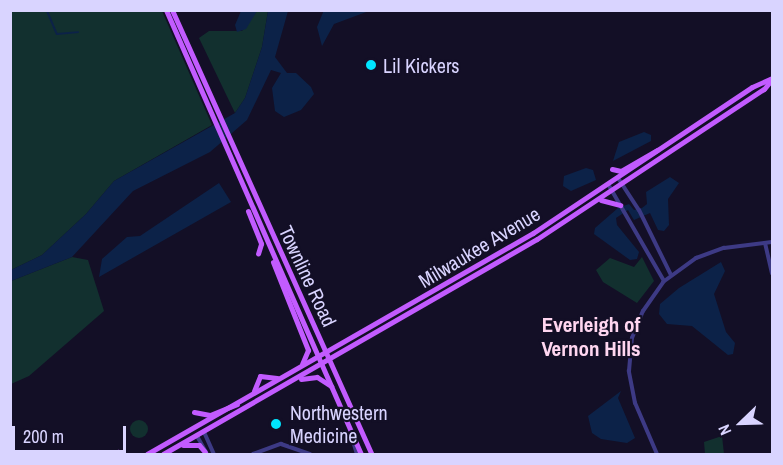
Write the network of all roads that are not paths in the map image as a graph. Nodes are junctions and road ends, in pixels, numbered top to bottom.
1 (166, 10) edge
2 (172, 10) edge
3 (772, 78) edge
4 (216, 112) junction
5 (670, 145) junction
6 (233, 150) junction
7 (612, 169) dead end
8 (620, 181) junction
9 (608, 184) junction
10 (612, 190) junction
11 (244, 192) junction
12 (596, 200) junction
13 (620, 205) junction
14 (772, 242) edge
15 (765, 243) junction
16 (258, 254) dead end
17 (273, 258) junction
18 (772, 273) edge
19 (671, 275) junction
20 (664, 281) junction
21 (320, 338) junction
22 (340, 345) junction
23 (327, 353) junction
24 (319, 357) junction
25 (330, 361) junction
26 (323, 365) junction
27 (298, 367) junction
28 (280, 378) junction
29 (334, 390) junction
30 (252, 395) junction
31 (265, 398) junction
32 (238, 404) junction
33 (194, 412) dead end
34 (204, 432) junction
35 (196, 433) junction
36 (175, 448) junction
37 (206, 453) edge
38 (147, 454) edge
39 (163, 454) edge
40 (214, 454) edge
41 (253, 454) edge
42 (310, 454) edge
43 (359, 454) edge
44 (372, 454) edge
45 (657, 454) edge

1 - 4 main road
2 - 4 main road
3 - 5 main road, Milwaukee Avenue
3 - 8 main road, Milwaukee Avenue
4 - 6 main road, Townline Road
5 - 7 main road
5 - 8 main road, Milwaukee Avenue
6 - 11 main road, Townline Road
6 - 21 main road, Townline Road
8 - 9 main road, Milwaukee Avenue
8 - 10 main road, Milwaukee Avenue
8 - 19 street
9 - 10 street
9 - 22 main road, Milwaukee Avenue
10 - 12 main road, Milwaukee Avenue
10 - 13 street
11 - 16 main road
11 - 17 main road, Townline Road
12 - 13 main road
12 - 25 main road, Milwaukee Avenue
13 - 20 street
14 - 15 street
15 - 18 street
15 - 19 street
17 - 24 main road, Townline Road
17 - 27 main road
19 - 20 street
20 - 45 street
21 - 22 main road
21 - 23 main road, Townline Road
22 - 23 main road, Milwaukee Avenue
23 - 24 main road, Milwaukee Avenue
23 - 25 main road, Townline Road
24 - 26 main road, Townline Road
24 - 27 main road, Milwaukee Avenue
25 - 26 main road, Milwaukee Avenue
25 - 44 main road, Townline Road
26 - 29 main road, Townline Road
26 - 31 main road, Milwaukee Avenue
27 - 28 main road, Milwaukee Avenue
28 - 30 main road, Milwaukee Avenue
28 - 30 main road
29 - 31 main road
29 - 43 main road, Townline Road
30 - 32 main road, Milwaukee Avenue
31 - 34 main road, Milwaukee Avenue
32 - 33 main road
32 - 35 main road, Milwaukee Avenue
34 - 35 main road, Milwaukee Avenue
34 - 40 street
35 - 36 main road
35 - 37 street
35 - 38 main road
36 - 37 main road
36 - 39 main road
41 - 42 street

